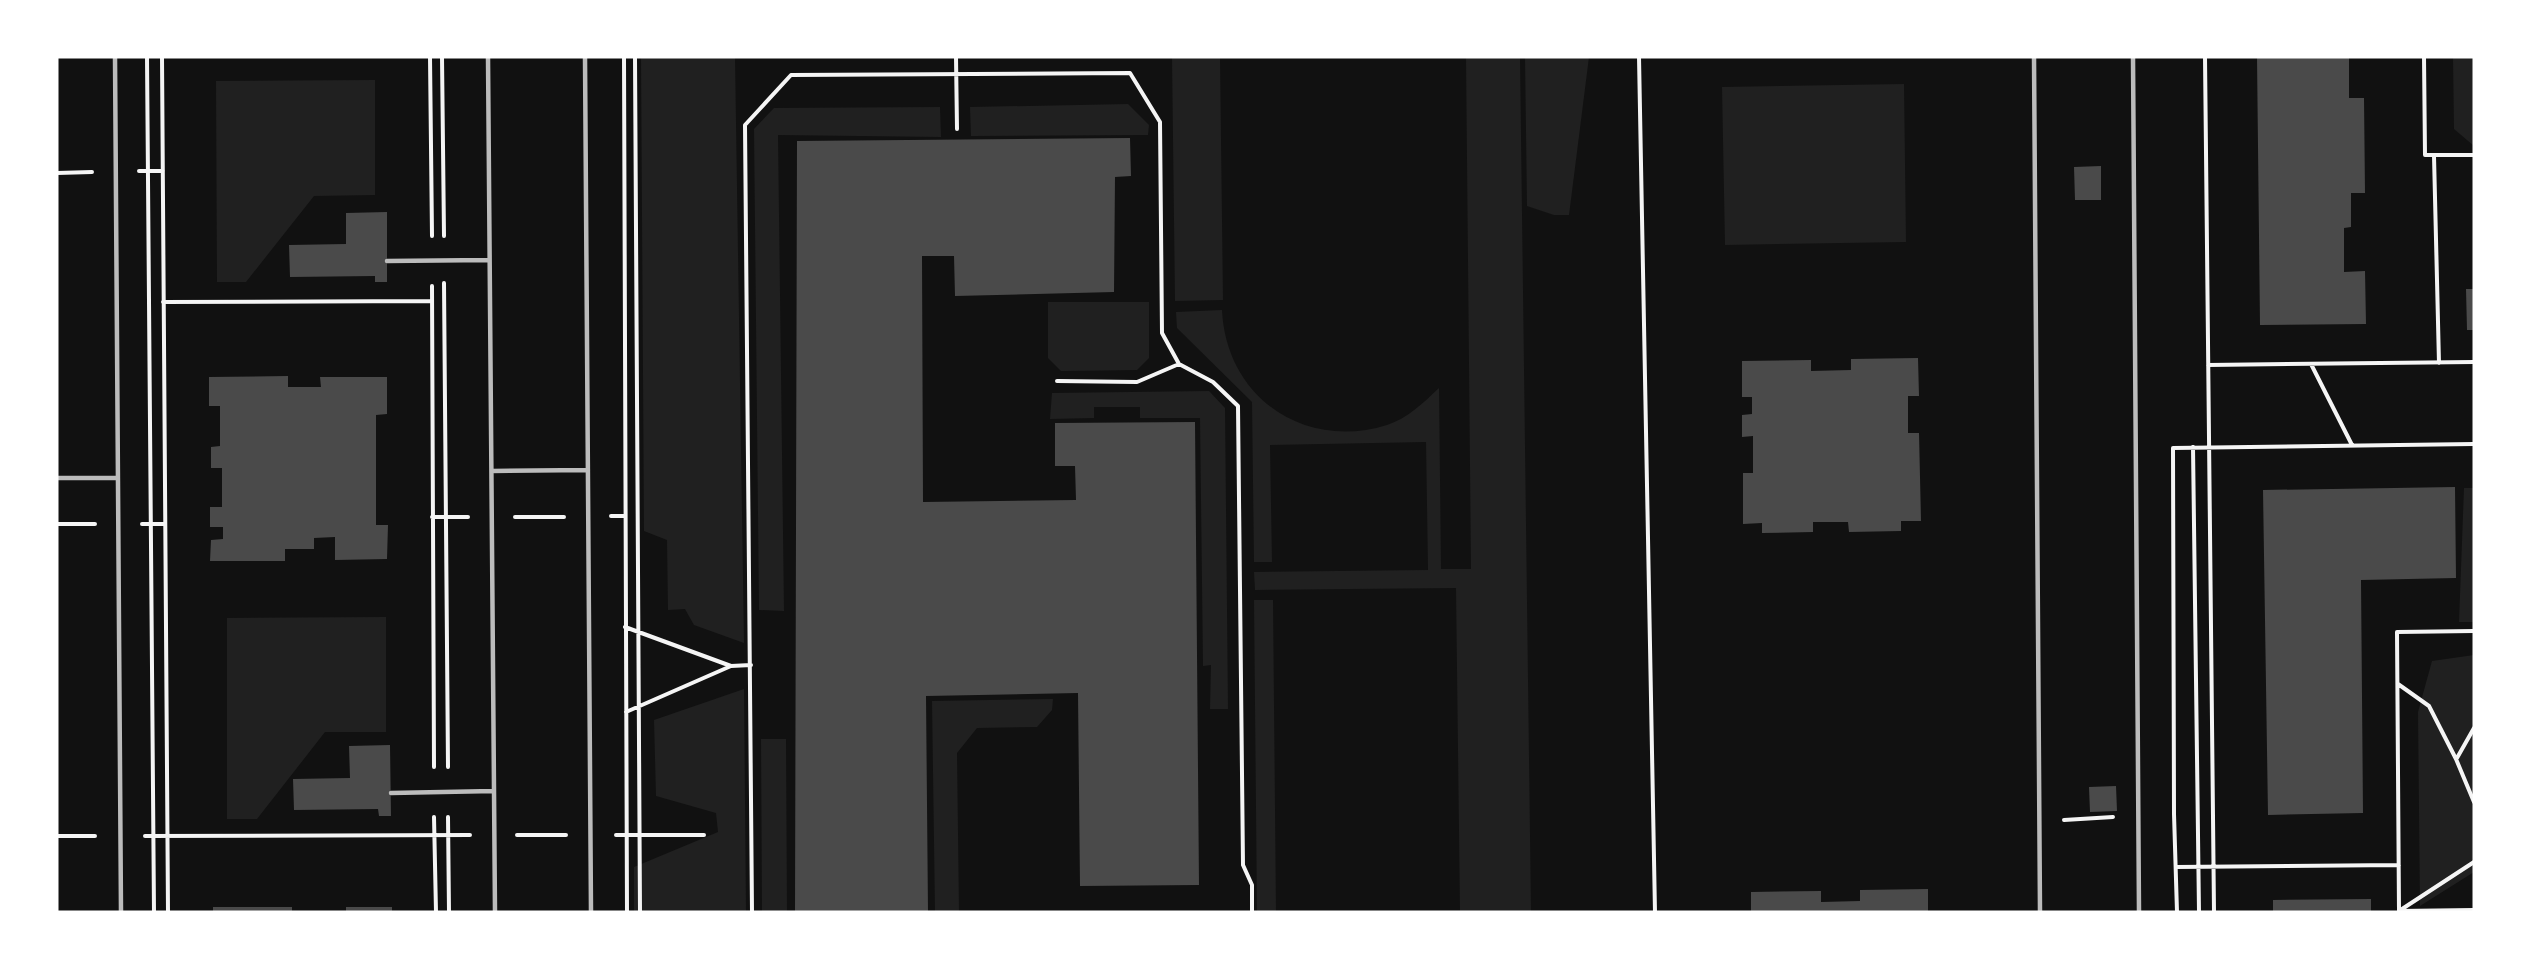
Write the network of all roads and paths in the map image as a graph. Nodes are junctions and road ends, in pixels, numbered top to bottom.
1 (115, 57) edge
2 (147, 57) edge
3 (162, 57) edge
4 (430, 57) edge
5 (442, 57) edge
6 (488, 57) edge
7 (585, 57) edge
8 (624, 57) edge
9 (635, 57) edge
10 (956, 57) edge
11 (1639, 57) edge
12 (2034, 57) edge
13 (2133, 57) edge
14 (2205, 57) edge
15 (2424, 57) edge
16 (956, 74) junction
17 (957, 129) dead end
18 (2474, 155) edge
19 (2434, 156) junction
20 (489, 260) junction
21 (387, 261) dead end
22 (432, 261) junction
23 (444, 261) junction
24 (432, 301) junction
25 (164, 302) junction
26 (2474, 362) edge
27 (2439, 363) junction
28 (1179, 364) junction
29 (2311, 364) junction
30 (2208, 365) junction
31 (1057, 381) dead end
32 (2474, 444) edge
33 (2352, 445) junction
34 (2193, 447) junction
35 (2209, 447) junction
36 (588, 470) junction
37 (492, 471) junction
38 (57, 478) edge
39 (118, 478) junction
40 (625, 516) junction
41 (492, 517) junction
42 (588, 517) junction
43 (432, 518) junction
44 (446, 518) junction
45 (625, 627) junction
46 (638, 631) junction
47 (2474, 631) edge
48 (751, 665) junction
49 (730, 666) junction
50 (2397, 684) junction
51 (638, 707) junction
52 (625, 713) junction
53 (2474, 728) edge
54 (2456, 759) junction
55 (494, 790) junction
56 (434, 792) junction
57 (448, 792) junction
58 (391, 793) dead end
59 (2474, 802) edge
60 (2138, 816) junction
61 (2040, 821) junction
62 (494, 835) junction
63 (590, 835) junction
64 (627, 835) junction
65 (639, 835) junction
66 (704, 835) dead end
67 (57, 836) edge
68 (121, 836) junction
69 (154, 836) junction
70 (167, 836) junction
71 (435, 836) junction
72 (448, 836) junction
73 (2474, 862) edge
74 (2399, 865) junction
75 (2176, 867) junction
76 (2198, 867) junction
77 (2213, 867) junction
78 (2474, 910) edge
79 (2400, 911) edge
80 (121, 912) edge
81 (154, 912) edge
82 (168, 912) edge
83 (436, 912) edge
84 (449, 912) edge
85 (495, 912) edge
86 (591, 912) edge
87 (627, 912) edge
88 (640, 912) edge
89 (752, 912) edge
90 (1252, 912) edge
91 (1655, 912) edge
92 (2040, 912) edge
93 (2139, 912) edge
94 (2177, 912) edge
95 (2199, 912) edge
96 (2214, 912) edge

1 - 39 lane
2 - 69 path
3 - 25 path
4 - 22 path
5 - 23 path
6 - 20 lane
7 - 36 lane
8 - 40 path
9 - 46 path
10 - 16 path
11 - 91 path
12 - 61 lane
13 - 60 lane
14 - 30 path
15 - 19 path
16 - 17 path
16 - 28 path
16 - 48 path
18 - 19 path
19 - 27 path
20 - 23 lane
20 - 37 lane
21 - 22 lane
22 - 23 lane
22 - 24 path
23 - 44 path
24 - 25 path
24 - 43 path
25 - 70 path
26 - 27 path
27 - 29 path
28 - 31 path
28 - 90 path
29 - 30 path
29 - 33 path
30 - 35 path
32 - 33 path
33 - 35 path
34 - 35 path
34 - 75 path
34 - 76 path
35 - 77 path
36 - 37 lane
36 - 42 lane
37 - 41 lane
38 - 39 lane
39 - 68 lane
40 - 42 path
40 - 45 path
41 - 42 path
41 - 44 path
41 - 55 lane
42 - 63 lane
43 - 44 path
43 - 56 path
44 - 57 path
45 - 46 path
45 - 52 path
46 - 49 path
46 - 51 path
47 - 50 path
48 - 49 path
48 - 89 path
49 - 51 path
50 - 54 path
50 - 74 path
51 - 52 path
51 - 65 path
52 - 64 path
53 - 54 path
54 - 59 path
55 - 57 lane
55 - 62 lane
56 - 57 lane
56 - 58 lane
56 - 71 path
57 - 72 path
60 - 61 path
60 - 93 lane
61 - 92 lane
62 - 63 path
62 - 72 path
62 - 85 lane
63 - 64 path
63 - 86 lane
64 - 65 path
64 - 87 path
65 - 66 path
65 - 88 path
67 - 68 path
68 - 69 path
68 - 80 lane
69 - 70 path
69 - 81 path
70 - 71 path
70 - 82 path
71 - 72 path
71 - 83 path
72 - 84 path
73 - 79 path
74 - 77 path
74 - 79 path
75 - 76 path
75 - 94 path
76 - 77 path
76 - 95 path
77 - 96 path
78 - 79 path

